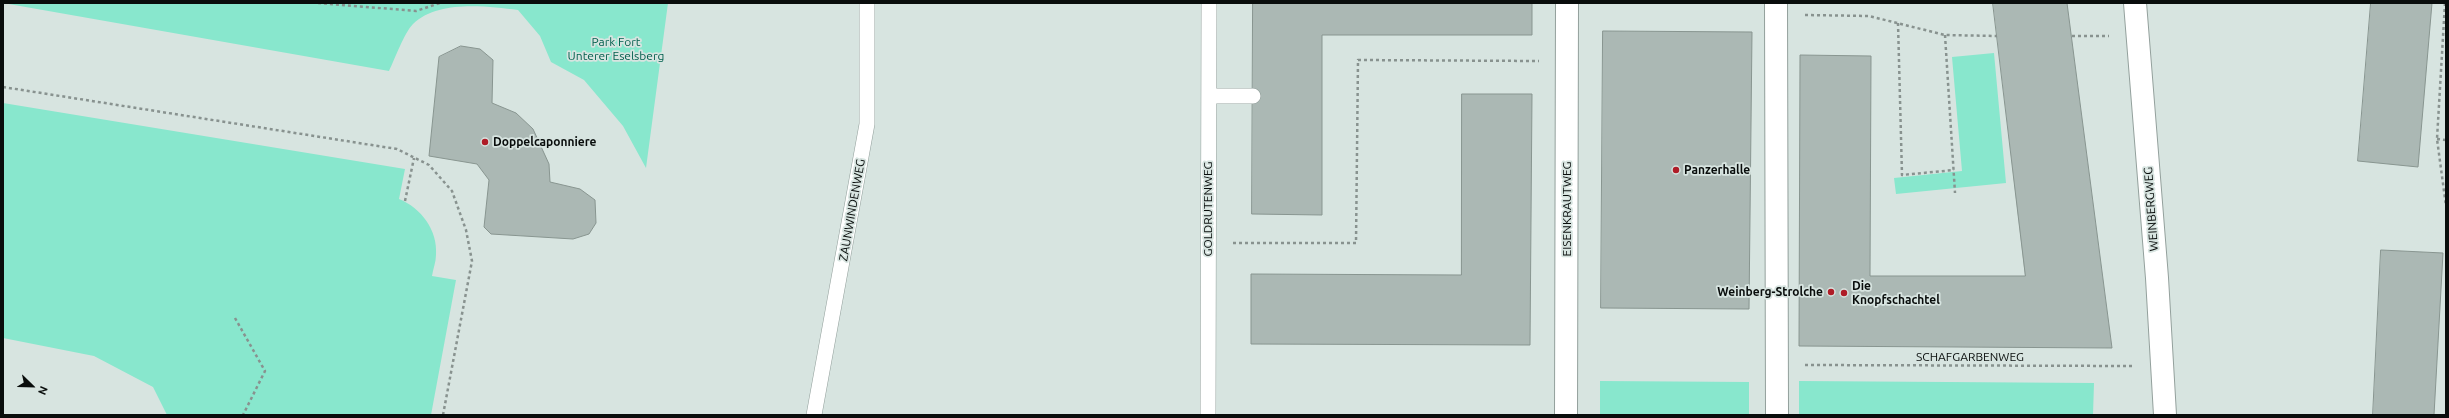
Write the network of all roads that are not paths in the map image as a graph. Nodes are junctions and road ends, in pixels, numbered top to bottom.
1 (867, 3) edge
2 (1209, 3) edge
3 (1567, 3) edge
4 (2135, 3) edge
5 (1776, 8) edge
6 (1209, 96) junction
7 (1253, 96) dead end
8 (814, 415) edge
9 (1208, 415) edge
10 (1566, 415) edge
11 (1776, 415) edge
12 (2165, 415) edge

1 - 8 lane, ZAUNWINDENWEG
2 - 6 lane, GOLDRUTENWEG
3 - 10 street, EISENKRAUTWEG
4 - 12 street, WEINBERGWEG
5 - 11 street
6 - 7 lane
6 - 9 lane, GOLDRUTENWEG

